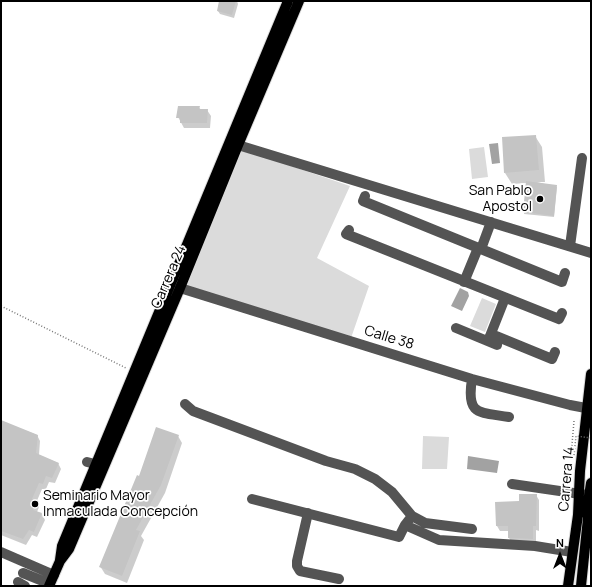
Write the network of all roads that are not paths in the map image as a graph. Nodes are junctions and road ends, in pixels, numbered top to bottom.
1 (288, 1) edge
2 (299, 1) edge
3 (234, 144) junction
4 (582, 158) dead end
5 (365, 196) dead end
6 (489, 222) junction
7 (349, 230) dead end
8 (570, 246) junction
9 (478, 248) junction
10 (591, 253) edge
11 (566, 273) dead end
12 (464, 282) junction
13 (180, 288) junction
14 (505, 298) junction
15 (562, 313) dead end
16 (456, 328) dead end
17 (492, 340) junction
18 (555, 352) dead end
19 (591, 375) edge
20 (472, 379) junction
21 (185, 404) dead end
22 (589, 409) edge
23 (509, 417) dead end
24 (95, 464) junction
25 (591, 483) edge
26 (512, 484) dead end
27 (584, 495) junction
28 (252, 499) dead end
29 (308, 513) junction
30 (412, 516) junction
31 (586, 517) edge
32 (405, 525) junction
33 (472, 529) dead end
34 (1, 552) edge
35 (572, 552) junction
36 (339, 579) dead end
37 (22, 580) edge
38 (51, 582) edge
39 (568, 586) edge
40 (581, 586) edge

1 - 3 main road, Carrera 24
2 - 3 main road, Carrera 24
3 - 6 street
3 - 13 main road, Carrera 24
3 - 24 main road, Carrera 24
4 - 8 street
5 - 9 street
6 - 8 street
6 - 9 street
7 - 12 street
8 - 10 street
9 - 11 street
9 - 12 street
12 - 14 street
13 - 20 street, Calle 38
13 - 24 main road, Carrera 24
14 - 15 street
14 - 17 street
16 - 17 street
17 - 18 street
19 - 22 main road, Carrera 14
20 - 22 street, Calle 38
20 - 23 street
21 - 30 street
22 - 27 main road, Carrera 14
24 - 38 main road, Carrera 24
25 - 27 main road, Carrera 14
26 - 27 street
27 - 31 main road, Carrera 14
28 - 29 street
29 - 32 street
29 - 36 street
30 - 32 street
30 - 33 street
31 - 35 main road, Carrera 14
31 - 40 main road, Carrera 14
32 - 35 street
34 - 38 street
35 - 39 main road, Carrera 14
37 - 38 street

